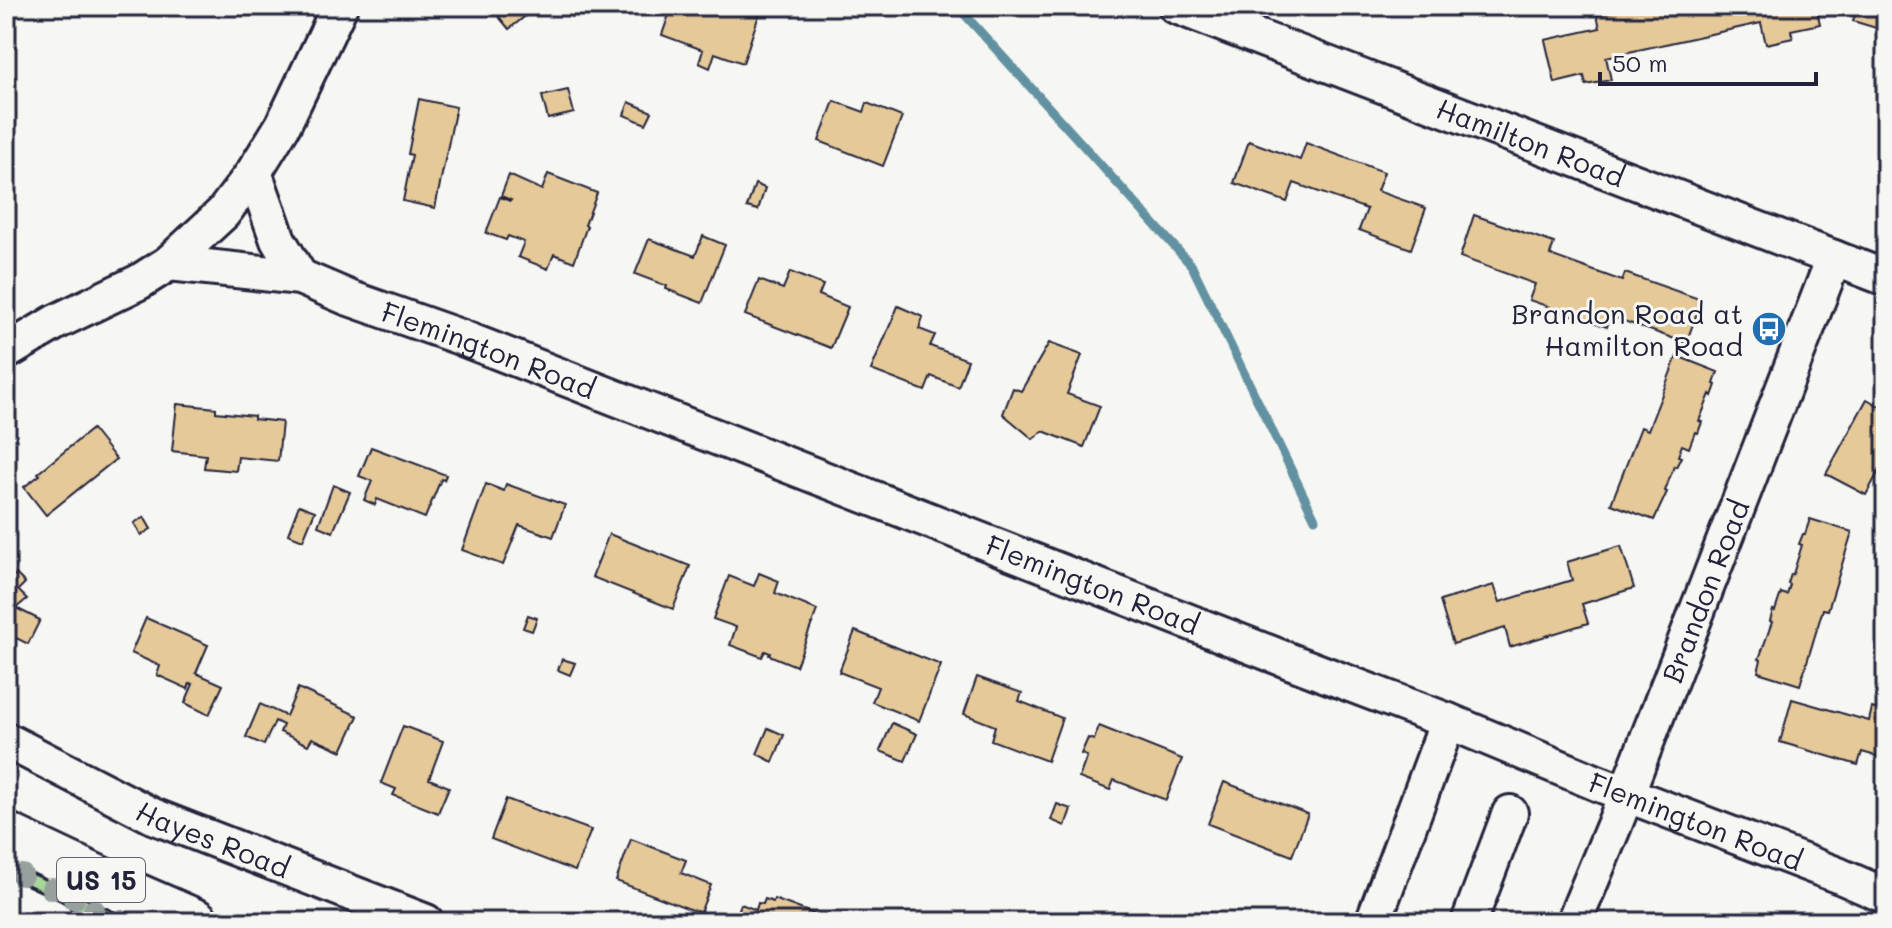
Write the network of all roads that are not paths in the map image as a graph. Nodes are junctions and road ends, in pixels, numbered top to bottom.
1 (340, 6) edge
2 (1176, 6) edge
3 (254, 172) junction
4 (1834, 258) junction
5 (169, 263) junction
6 (300, 277) junction
7 (1886, 278) edge
8 (6, 352) edge
9 (1448, 721) junction
10 (6, 740) edge
11 (1626, 794) junction
12 (1510, 813) dead end
13 (6, 835) edge
14 (1886, 896) edge
15 (6, 901) edge
16 (51, 922) edge
17 (196, 922) edge
18 (426, 922) edge
19 (1373, 922) edge
20 (1469, 922) edge
21 (1574, 922) edge

1 - 3 street
2 - 4 street, Hamilton Road
3 - 5 street
3 - 6 street
4 - 7 street, Hamilton Road
4 - 11 street, Brandon Road
5 - 6 street, Flemington Road
5 - 8 street
6 - 9 street, Flemington Road
9 - 11 street, Flemington Road
9 - 19 street
10 - 18 street, Hayes Road
11 - 14 street, Flemington Road
11 - 21 street, Brandon Road
12 - 20 street
13 - 17 highway, US 15
15 - 16 highway, US 15

